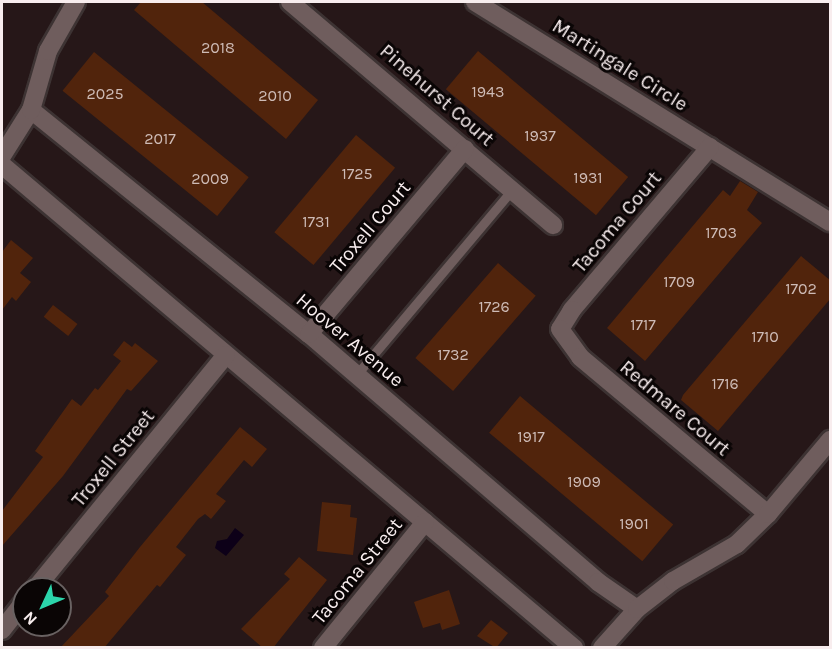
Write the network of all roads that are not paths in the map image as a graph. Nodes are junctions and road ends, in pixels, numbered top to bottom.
1 (76, 2) edge
2 (290, 2) edge
3 (475, 2) edge
4 (31, 110) junction
5 (710, 147) junction
6 (465, 149) junction
7 (2, 156) edge
8 (2, 165) edge
9 (512, 190) junction
10 (831, 222) edge
11 (553, 225) dead end
12 (560, 329) joint
13 (309, 334) junction
14 (226, 354) junction
15 (357, 374) junction
16 (831, 440) edge
17 (768, 514) junction
18 (425, 522) junction
19 (45, 577) edge
20 (637, 609) junction
21 (12, 617) edge
22 (2, 630) edge
23 (323, 648) edge
24 (574, 648) edge
25 (602, 648) edge

1 - 4 street
2 - 6 street, Pinehurst Court
3 - 5 street, Martingale Circle
4 - 7 street
4 - 13 street, Hoover Avenue
5 - 10 street, Martingale Circle
5 - 12 street, Tacoma Court
6 - 9 street, Pinehurst Court
6 - 13 street, Troxell Court
8 - 14 street
9 - 11 street, Pinehurst Court
9 - 15 lane
12 - 17 street, Redmare Court
13 - 15 street, Hoover Avenue
14 - 18 street
14 - 19 street, Troxell Street
15 - 20 street, Hoover Avenue
16 - 17 street
17 - 20 street
18 - 23 street, Tacoma Street
18 - 24 street
20 - 25 street
21 - 22 street

